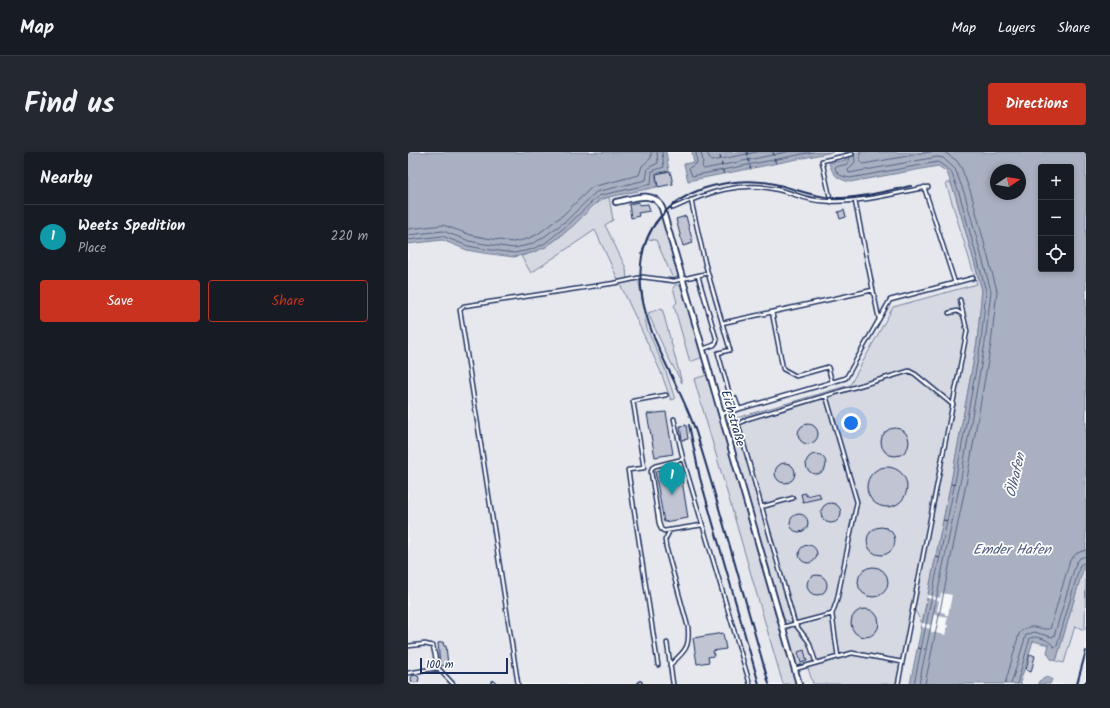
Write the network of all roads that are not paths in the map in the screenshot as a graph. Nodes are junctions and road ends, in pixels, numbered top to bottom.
1 (852, 154) dead end
2 (924, 187) junction
3 (928, 187) dead end
4 (691, 200) junction
5 (855, 201) junction
6 (616, 202) dead end
7 (831, 202) junction
8 (673, 208) dead end
9 (708, 273) junction
10 (698, 276) junction
11 (974, 278) dead end
12 (683, 279) junction
13 (955, 283) junction
14 (873, 290) junction
15 (960, 300) dead end
16 (772, 312) junction
17 (949, 313) dead end
18 (964, 315) junction
19 (879, 320) junction
20 (722, 323) junction
21 (703, 349) junction
22 (832, 382) junction
23 (666, 396) dead end
24 (826, 396) junction
25 (953, 405) junction
26 (739, 409) junction
27 (722, 414) junction
28 (674, 419) dead end
29 (683, 460) junction
30 (793, 498) dead end
31 (761, 507) junction
32 (702, 525) junction
33 (670, 530) junction
34 (832, 614) junction
35 (795, 624) junction
36 (783, 628) junction
37 (667, 643) dead end
38 (408, 646) edge
39 (838, 657) junction
40 (902, 662) junction
41 (816, 663) junction
42 (658, 665) dead end
43 (670, 665) junction
44 (438, 668) junction
45 (795, 668) junction
46 (408, 673) edge
47 (453, 684) edge
48 (518, 684) edge
49 (673, 684) edge
50 (750, 684) edge
51 (799, 684) edge
52 (898, 684) edge

1 - 7 lane
2 - 3 lane
2 - 5 lane
2 - 13 lane
4 - 7 lane
4 - 8 lane
4 - 9 lane
5 - 7 lane
5 - 14 lane
6 - 12 street, Eichstraße
9 - 10 lane
9 - 20 lane
10 - 12 lane
10 - 21 lane
11 - 13 lane
12 - 21 street, Eichstraße
12 - 48 lane
13 - 19 lane
14 - 16 lane
14 - 19 lane
15 - 18 lane
16 - 20 lane
16 - 22 lane
17 - 18 lane
18 - 25 lane
19 - 22 lane
20 - 26 lane
21 - 27 street, Eichstraße
22 - 26 lane
23 - 42 lane
24 - 25 lane
24 - 31 lane
24 - 34 lane
25 - 40 lane
26 - 27 lane
27 - 36 street, Eichstraße
28 - 29 lane
29 - 32 lane
29 - 33 lane
30 - 31 lane
31 - 35 lane
32 - 33 lane
32 - 50 lane
33 - 43 lane
34 - 35 lane
34 - 39 lane
35 - 36 lane
35 - 41 lane
36 - 45 street, Eichstraße
37 - 43 lane
38 - 44 lane
39 - 40 lane
39 - 41 lane
40 - 52 lane
41 - 45 lane
43 - 49 lane
44 - 46 lane
44 - 47 lane
45 - 51 street, Eichstraße

